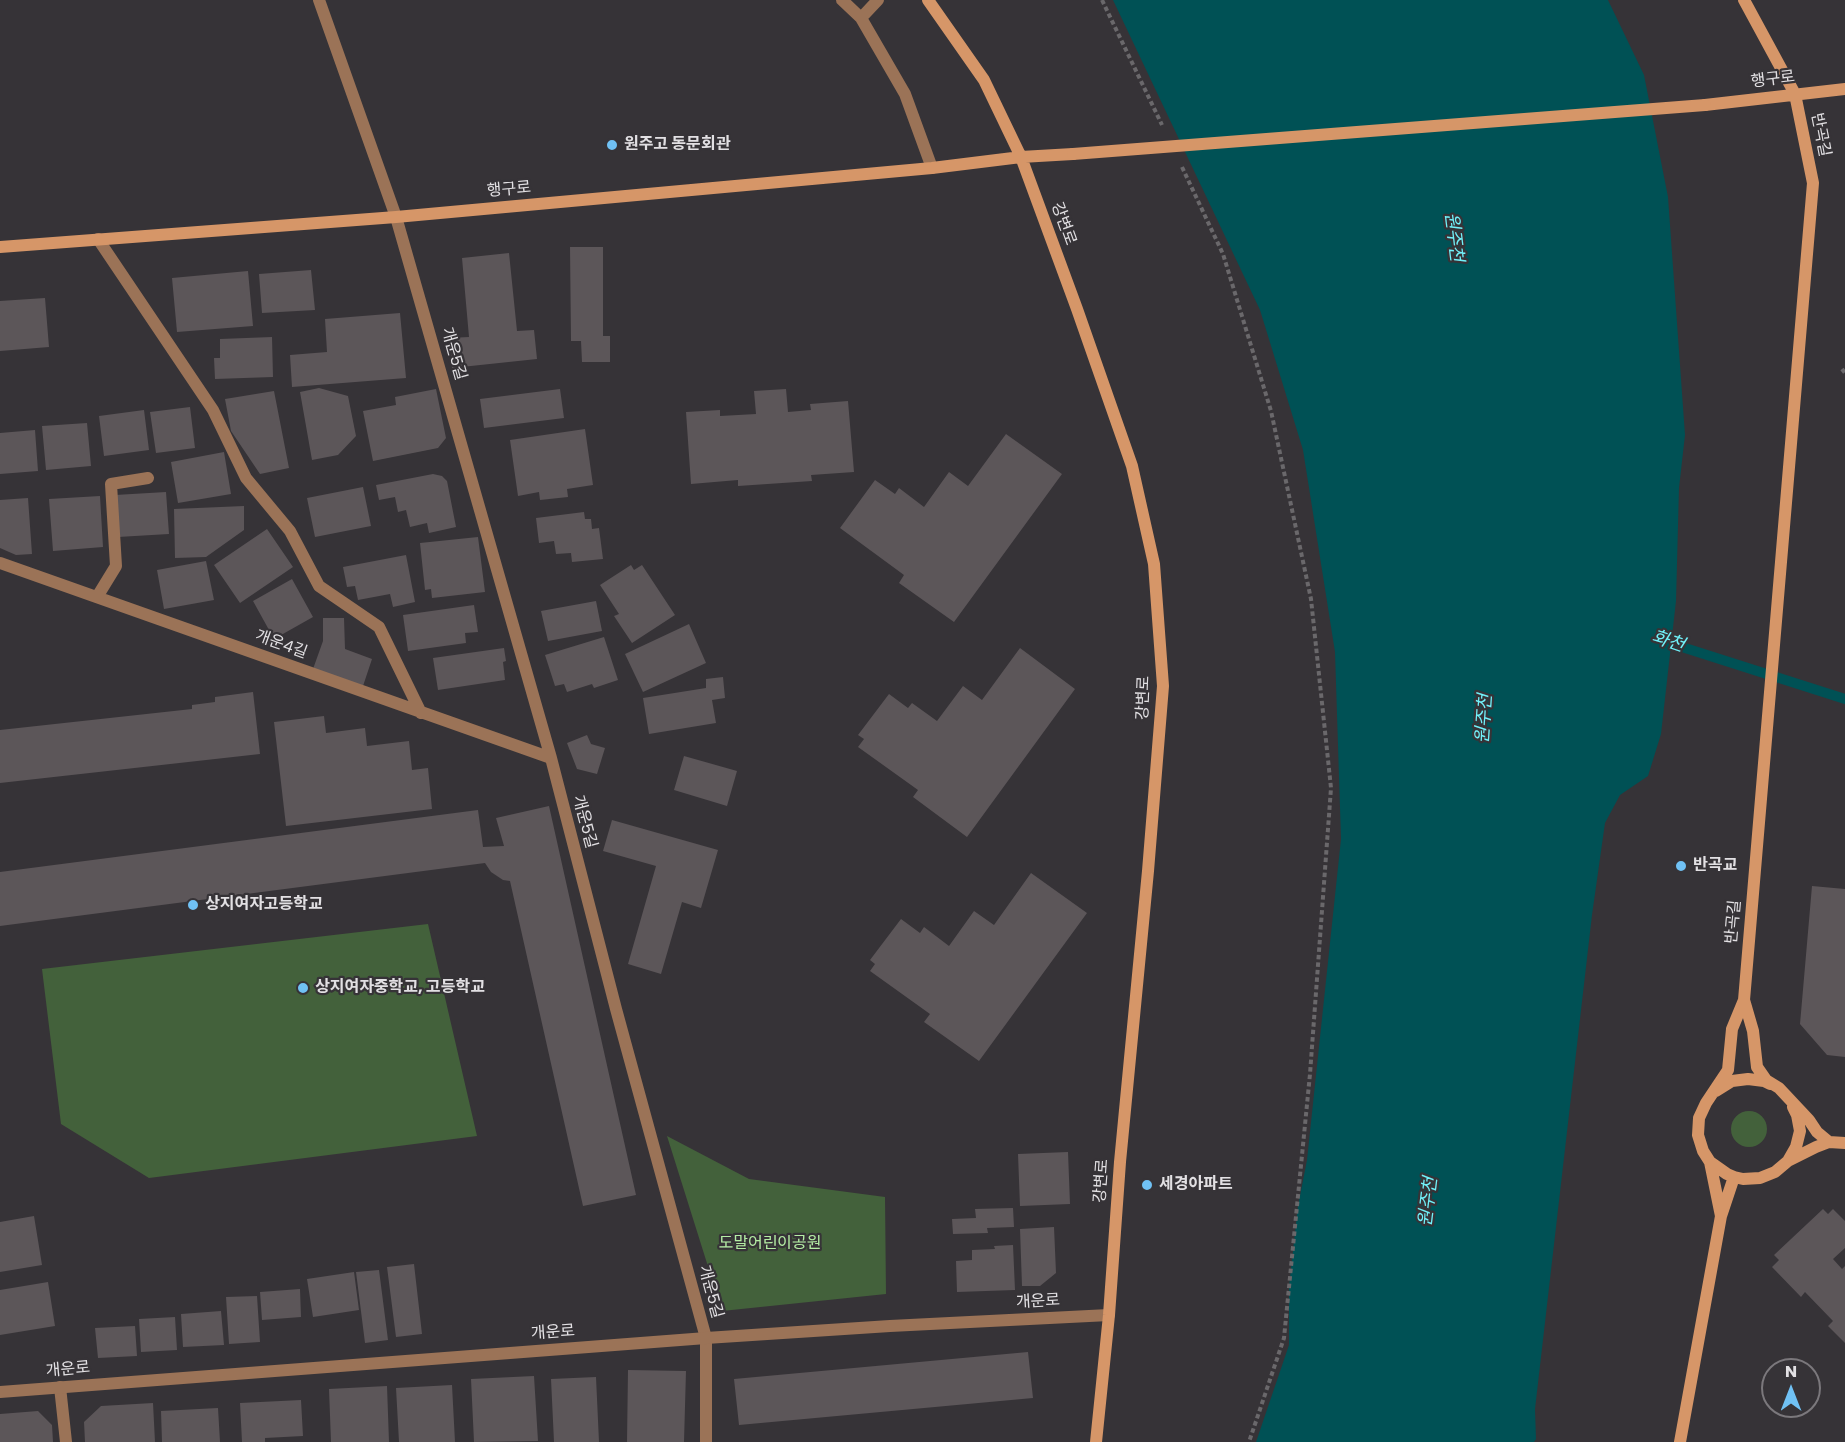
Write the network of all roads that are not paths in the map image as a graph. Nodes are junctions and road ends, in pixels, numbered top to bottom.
1 (320, 0) edge
2 (842, 0) edge
3 (878, 0) edge
4 (928, 0) edge
5 (1744, 0) edge
6 (861, 18) junction
7 (1845, 89) edge
8 (1795, 94) junction
9 (1021, 157) junction
10 (932, 168) junction
11 (396, 216) junction
12 (98, 239) junction
13 (0, 247) edge
14 (148, 478) dead end
15 (0, 563) edge
16 (97, 597) junction
17 (421, 712) junction
18 (550, 758) junction
19 (1743, 1000) junction
20 (1779, 1088) junction
21 (1790, 1100) junction
22 (1706, 1102) junction
23 (1829, 1142) junction
24 (1845, 1143) edge
25 (1788, 1161) junction
26 (1710, 1162) junction
27 (1734, 1176) junction
28 (1721, 1216) junction
29 (1109, 1315) junction
30 (706, 1338) junction
31 (60, 1387) junction
32 (0, 1392) edge
33 (66, 1442) edge
34 (706, 1442) edge
35 (1096, 1442) edge
36 (1680, 1442) edge

1 - 11 street, 개운5길
2 - 6 street
3 - 6 street
4 - 9 street, 강변로
5 - 8 street, 반곡길
6 - 10 street
7 - 8 street, 행구로
8 - 9 street, 행구로, bridge
8 - 19 street, 반곡길
9 - 10 street, 행구로
9 - 29 street, 강변로
10 - 11 street, 행구로
11 - 12 street, 행구로
11 - 18 street, 개운5길
12 - 13 street, 행구로
12 - 17 street
14 - 16 street
15 - 16 street, 개운4길
16 - 17 street, 개운4길
17 - 18 street, 개운4길
18 - 30 street, 개운5길
19 - 20 street
19 - 22 street
20 - 21 street
20 - 22 street
21 - 23 street
21 - 25 street
22 - 26 street
23 - 24 street
23 - 25 street
25 - 27 street
26 - 27 street
26 - 28 street
27 - 28 street
28 - 36 street
29 - 30 street, 개운로
29 - 35 street, 강변로
30 - 31 street, 개운로
30 - 34 street, 개운5길
31 - 32 street, 개운로
31 - 33 street

